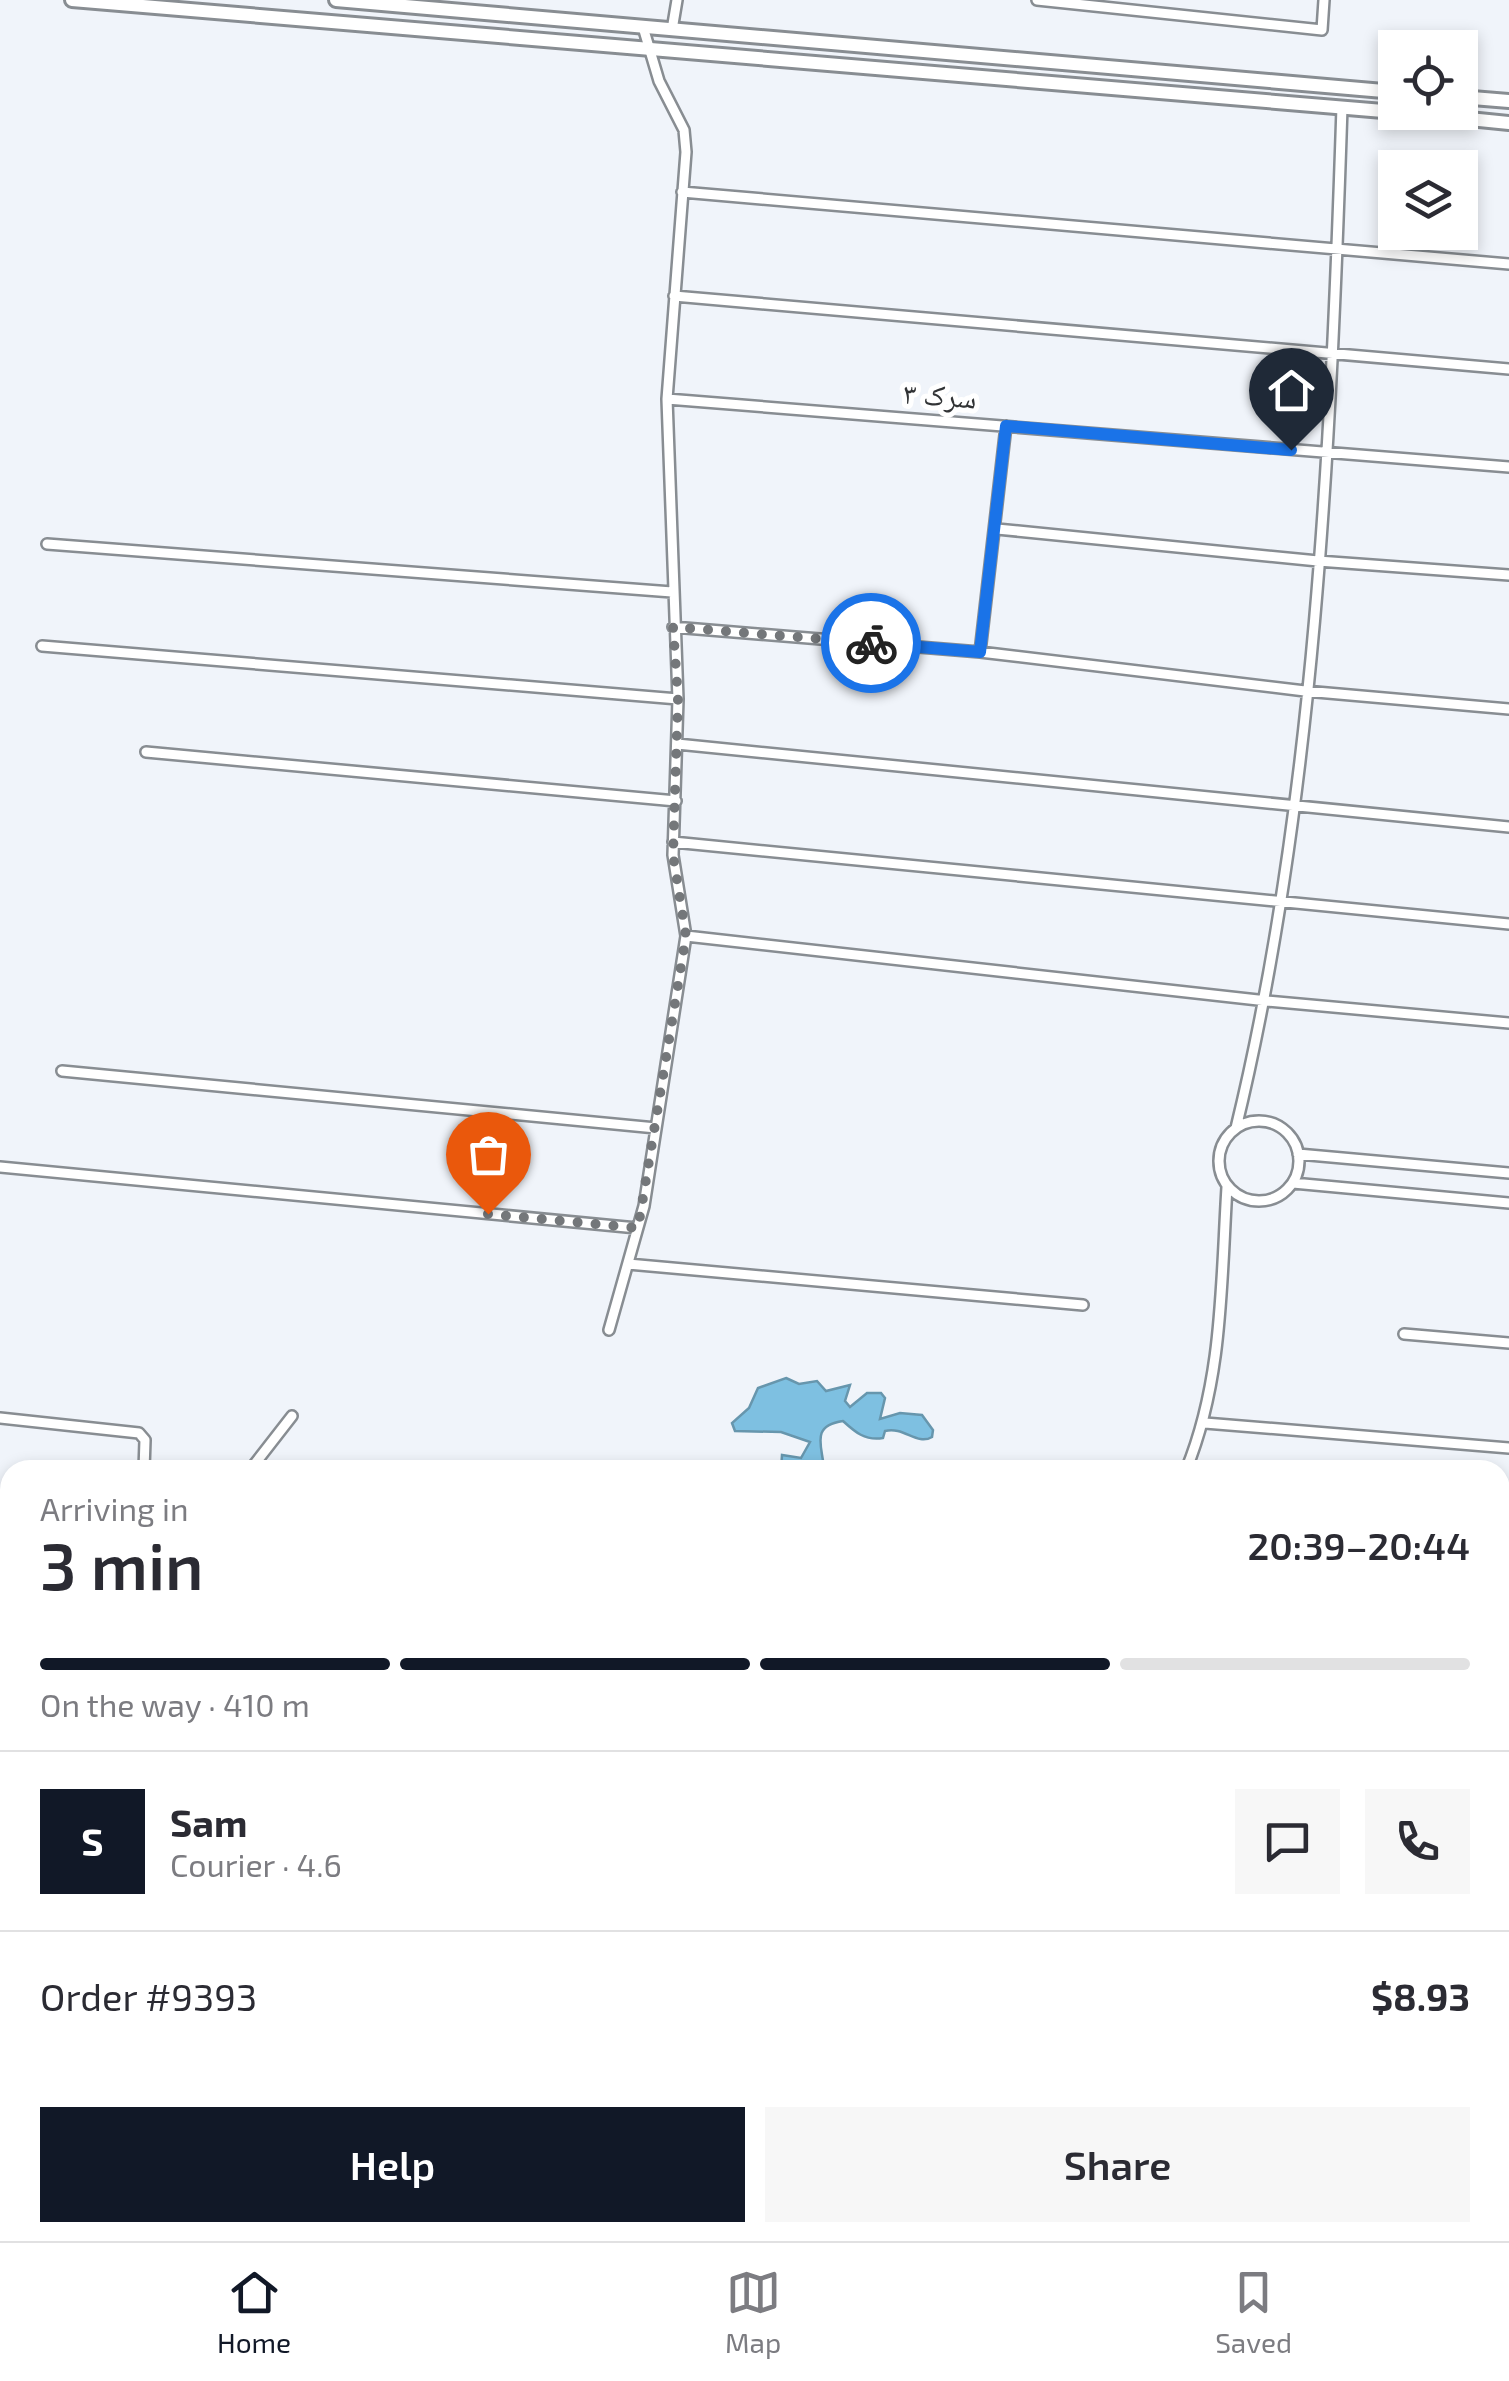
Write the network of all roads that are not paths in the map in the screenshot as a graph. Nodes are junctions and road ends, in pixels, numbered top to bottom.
1 (72, 0) edge
2 (336, 0) edge
3 (677, 0) edge
4 (1037, 0) edge
5 (1324, 0) edge
6 (643, 27) junction
7 (672, 30) junction
8 (650, 48) junction
9 (1378, 91) edge
10 (1478, 98) edge
11 (1509, 101) edge
12 (1342, 107) junction
13 (1378, 110) edge
14 (1478, 119) edge
15 (1509, 122) edge
16 (682, 192) junction
17 (1338, 251) junction
18 (1509, 264) edge
19 (674, 296) junction
20 (1332, 354) junction
21 (1509, 369) edge
22 (666, 400) junction
23 (1006, 426) junction
24 (1326, 454) junction
25 (1509, 467) edge
26 (997, 529) junction
27 (47, 544) dead end
28 (1318, 561) junction
29 (1509, 574) edge
30 (672, 592) junction
31 (673, 627) junction
32 (42, 646) dead end
33 (980, 652) junction
34 (1304, 691) junction
35 (678, 698) junction
36 (1509, 709) edge
37 (678, 744) junction
38 (146, 752) dead end
39 (676, 801) junction
40 (1292, 807) junction
41 (1509, 827) edge
42 (674, 842) junction
43 (1278, 903) junction
44 (1509, 924) edge
45 (686, 936) junction
46 (1266, 1001) junction
47 (1509, 1023) edge
48 (62, 1071) dead end
49 (656, 1128) junction
50 (1236, 1128) junction
51 (1298, 1154) junction
52 (0, 1167) edge
53 (1509, 1172) edge
54 (1293, 1182) junction
55 (1228, 1186) junction
56 (1509, 1203) edge
57 (638, 1228) junction
58 (628, 1264) junction
59 (1083, 1305) dead end
60 (609, 1330) dead end
61 (1404, 1334) dead end
62 (1509, 1343) edge
63 (292, 1416) dead end
64 (0, 1418) edge
65 (1206, 1423) junction
66 (1509, 1448) edge
67 (144, 1460) edge
68 (258, 1460) edge
69 (1190, 1460) edge

1 - 8 main road
2 - 6 main road
3 - 7 street
4 - 5 street
6 - 7 main road
6 - 8 street
7 - 9 main road
8 - 12 main road
8 - 16 street
10 - 11 main road
12 - 13 main road
12 - 17 street
14 - 15 main road
16 - 17 street
16 - 19 street
17 - 18 street
17 - 20 street
19 - 20 street
19 - 22 street
20 - 21 street
20 - 24 street
22 - 23 street, سرک ۳
22 - 30 street
23 - 24 street, سرک ۳
23 - 26 street
24 - 25 street, سرک ۳
24 - 28 street
26 - 28 street
26 - 33 street
27 - 30 street
28 - 29 street
28 - 34 street
30 - 31 street
31 - 33 street
31 - 35 street
32 - 35 street
33 - 34 street
34 - 36 street
34 - 40 street
35 - 37 street
37 - 39 street
37 - 40 street
38 - 39 street
39 - 42 street
40 - 41 street
40 - 43 street
42 - 43 street
42 - 45 street
43 - 44 street
43 - 46 street
45 - 46 street
45 - 49 street
46 - 47 street
46 - 50 street
48 - 49 street
49 - 57 street
50 - 51 street
50 - 55 street
51 - 53 street
51 - 54 street
52 - 57 street
54 - 55 street
54 - 56 street
55 - 65 street
57 - 58 street
58 - 59 street
58 - 60 street
61 - 62 street
63 - 68 street
64 - 67 street
65 - 66 street
65 - 69 street

